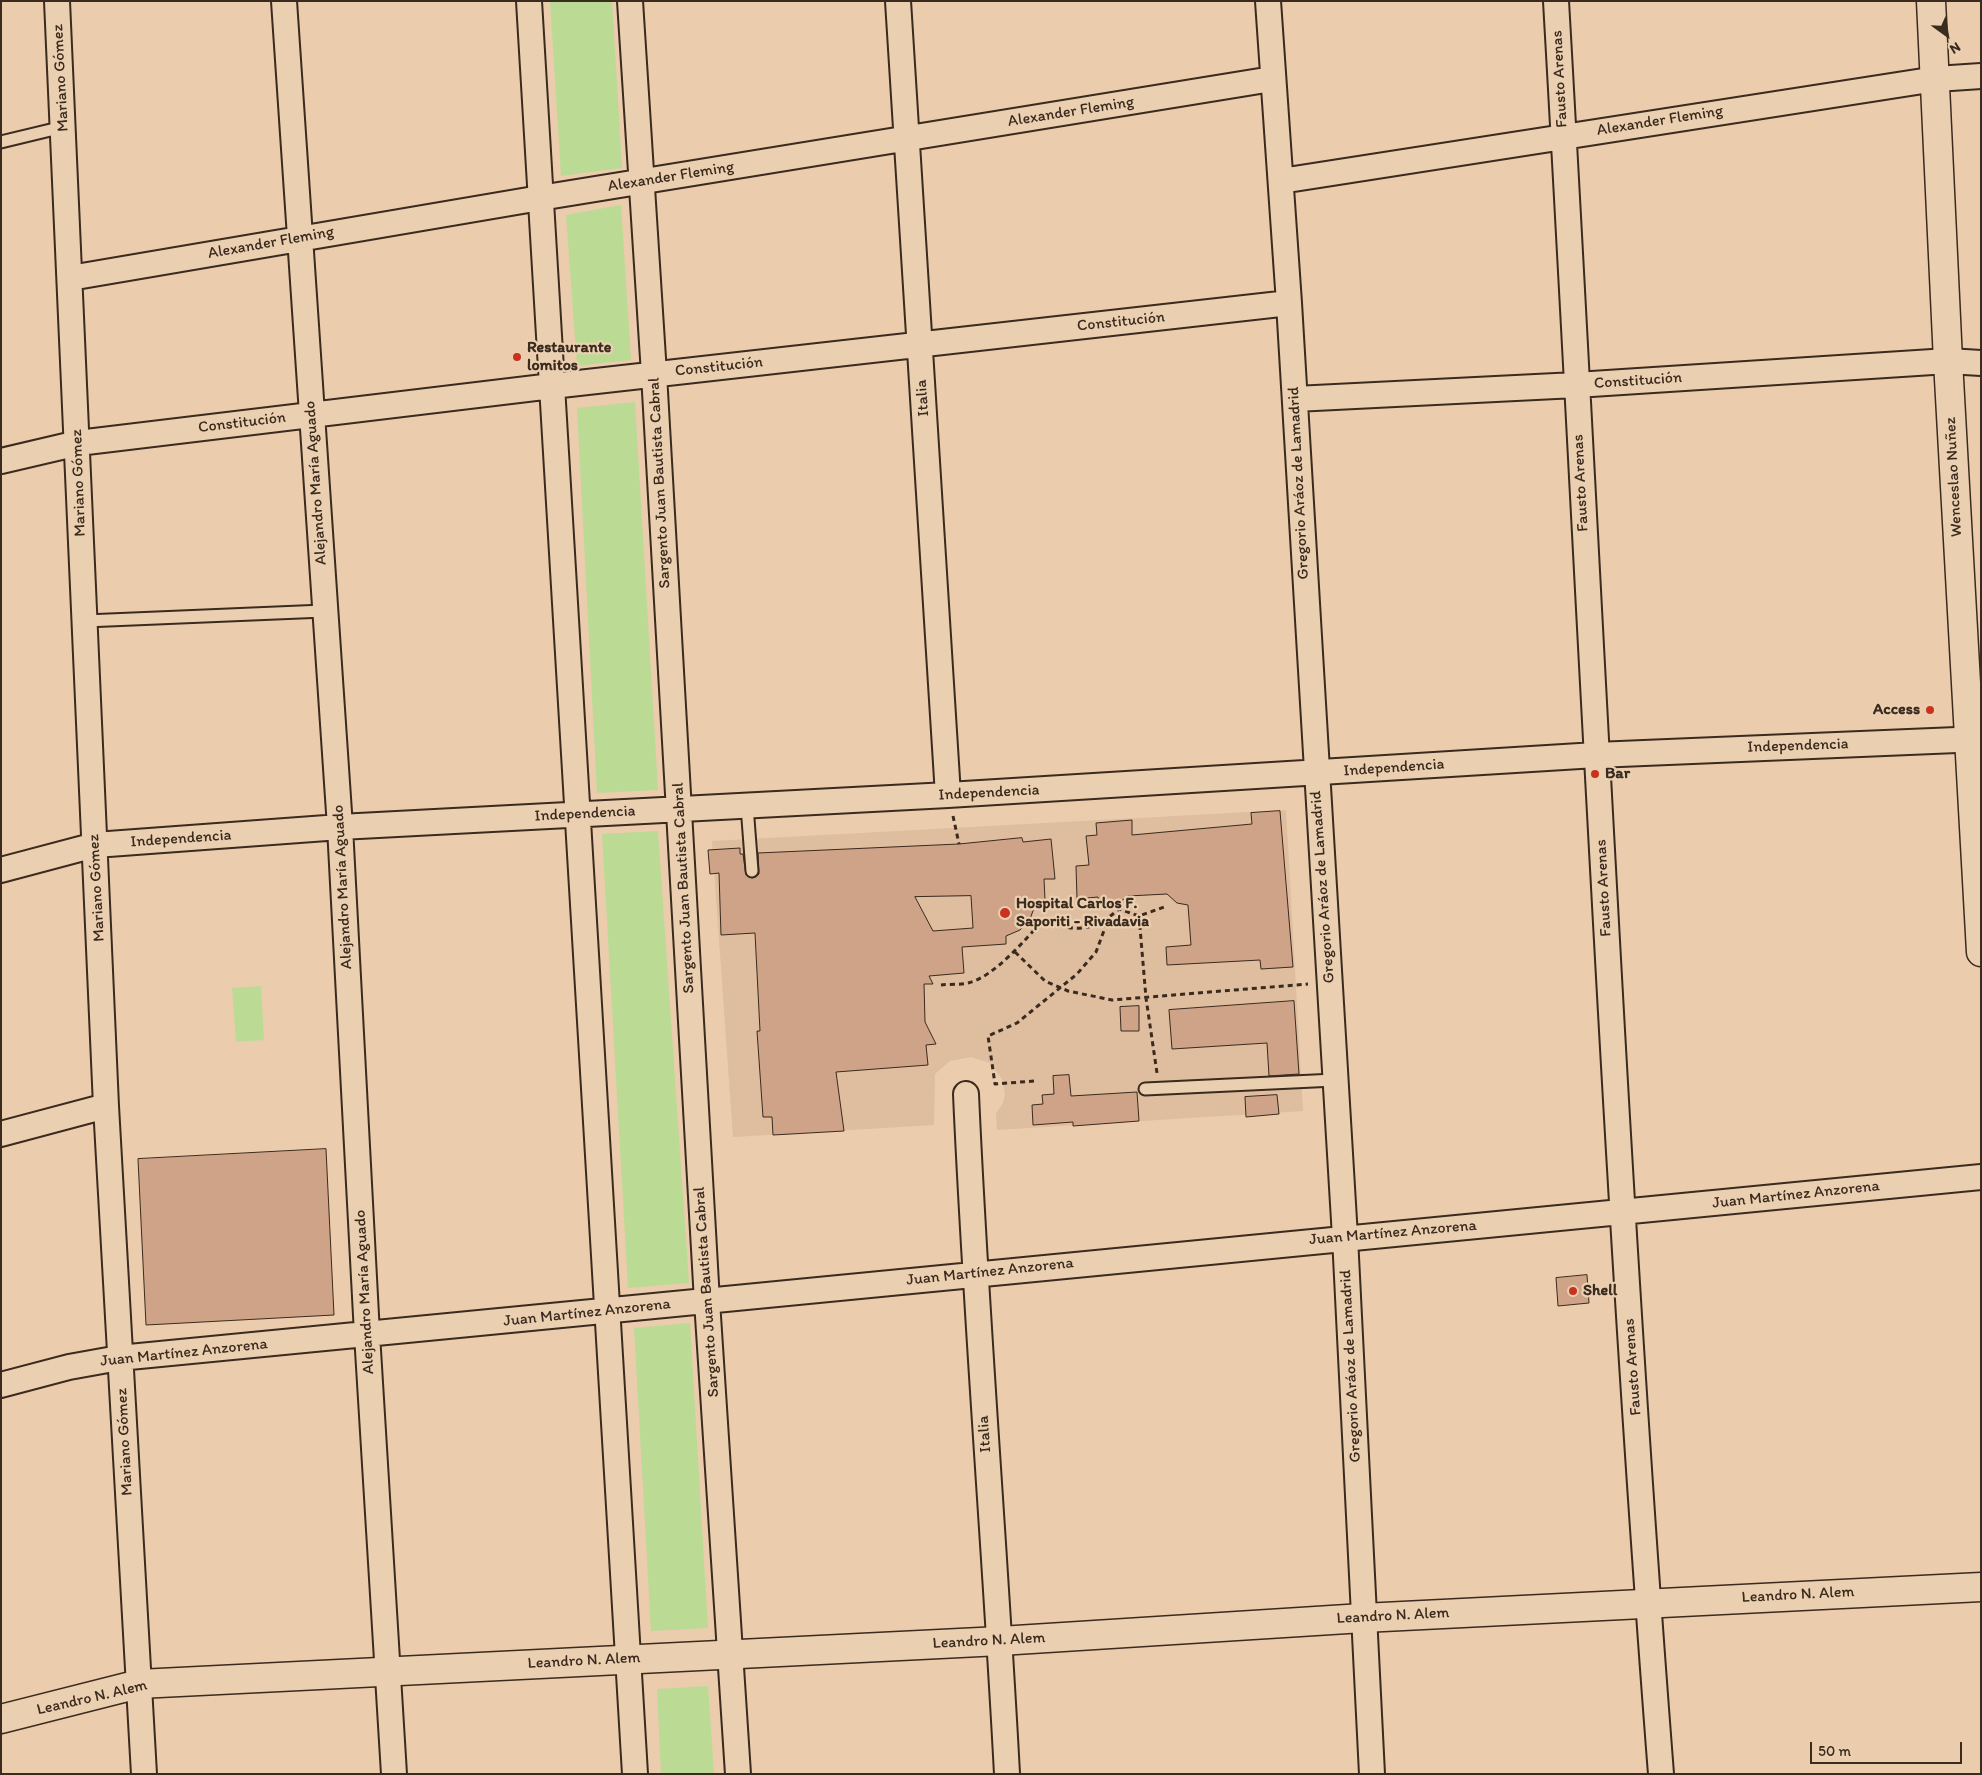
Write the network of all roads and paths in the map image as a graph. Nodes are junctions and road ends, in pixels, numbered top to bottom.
1 (57, 1) edge
2 (284, 1) edge
3 (529, 1) edge
4 (630, 1) edge
5 (898, 1) edge
6 (1268, 1) edge
7 (1556, 1) edge
8 (1931, 1) edge
9 (1981, 76) edge
10 (1272, 79) junction
11 (1936, 79) junction
12 (63, 127) junction
13 (1563, 136) junction
14 (906, 139) junction
15 (1, 142) edge
16 (1281, 181) junction
17 (641, 182) junction
18 (540, 198) junction
19 (301, 238) junction
20 (70, 278) junction
21 (1289, 303) junction
22 (920, 344) junction
23 (1948, 361) junction
24 (1981, 363) edge
25 (654, 374) junction
26 (1576, 385) junction
27 (552, 386) junction
28 (1295, 399) junction
29 (311, 415) junction
30 (78, 443) junction
31 (1, 460) edge
32 (324, 612) junction
33 (85, 622) junction
34 (1975, 739) edge
35 (1596, 755) junction
36 (1316, 773) junction
37 (948, 795) junction
38 (747, 806) junction
39 (679, 809) junction
40 (576, 813) junction
41 (340, 827) junction
42 (959, 844) dead end
43 (95, 845) junction
44 (1, 870) edge
45 (752, 871) dead end
46 (1167, 906) dead end
47 (1139, 916) junction
48 (1108, 919) junction
49 (1015, 952) junction
50 (1981, 952) edge
51 (1329, 983) junction
52 (941, 985) dead end
53 (1061, 988) junction
54 (1146, 998) junction
55 (1335, 1080) junction
56 (1034, 1081) dead end
57 (1145, 1088) dead end
58 (1159, 1088) junction
59 (966, 1094) dead end
60 (106, 1106) junction
61 (1, 1134) edge
62 (1981, 1177) edge
63 (1623, 1212) junction
64 (1344, 1237) junction
65 (974, 1274) junction
66 (707, 1301) junction
67 (609, 1311) junction
68 (367, 1334) junction
69 (120, 1358) junction
70 (1, 1384) edge
71 (1981, 1587) edge
72 (1648, 1602) junction
73 (1363, 1618) junction
74 (1000, 1641) junction
75 (731, 1653) junction
76 (628, 1658) junction
77 (388, 1671) junction
78 (139, 1684) junction
79 (1, 1719) edge
80 (144, 1774) edge
81 (394, 1774) edge
82 (635, 1774) edge
83 (738, 1774) edge
84 (1007, 1774) edge
85 (1372, 1774) edge
86 (1661, 1774) edge

1 - 12 street, Mariano Gómez
2 - 19 street, Alejandro María Aguado
3 - 18 street
4 - 17 street, Sargento Juan Bautista Cabral
5 - 14 street, Italia
6 - 10 street, Gregorio Aráoz de Lamadrid
7 - 13 street, Fausto Arenas
8 - 11 street, Wenceslao Nuñez
9 - 11 street, Alexander Fleming
10 - 14 street, Alexander Fleming
10 - 16 street, Gregorio Aráoz de Lamadrid
11 - 13 street, Alexander Fleming
11 - 23 street, Wenceslao Nuñez
12 - 15 lane
12 - 20 street, Mariano Gómez
13 - 16 street, Alexander Fleming
13 - 26 street, Fausto Arenas
14 - 17 street, Alexander Fleming
14 - 22 street, Italia
16 - 21 street, Gregorio Aráoz de Lamadrid
17 - 18 street, Alexander Fleming
17 - 25 street, Sargento Juan Bautista Cabral
18 - 19 street, Alexander Fleming
18 - 27 street
19 - 20 street, Alexander Fleming
19 - 29 street, Alejandro María Aguado
20 - 30 street, Mariano Gómez
21 - 22 street, Constitución
21 - 28 street, Gregorio Aráoz de Lamadrid
22 - 25 street, Constitución
22 - 37 street, Italia
23 - 24 street, Constitución
23 - 26 street, Constitución
23 - 34 street, Wenceslao Nuñez
25 - 27 street, Constitución
25 - 39 street, Sargento Juan Bautista Cabral
26 - 28 street, Constitución
26 - 35 street, Fausto Arenas
27 - 29 street, Constitución
27 - 40 street
28 - 36 street, Gregorio Aráoz de Lamadrid
29 - 30 street, Constitución
29 - 32 street, Alejandro María Aguado
30 - 31 street, Constitución
30 - 33 street, Mariano Gómez
32 - 33 lane
32 - 41 street, Alejandro María Aguado
33 - 43 street, Mariano Gómez
34 - 35 street, Independencia
34 - 50 street, Wenceslao Nuñez
35 - 36 street, Independencia
35 - 63 street, Fausto Arenas
36 - 37 street, Independencia
36 - 51 street, Gregorio Aráoz de Lamadrid
37 - 38 street, Independencia
37 - 42 path
38 - 39 street, Independencia
38 - 45 lane
39 - 40 street, Independencia
39 - 66 street, Sargento Juan Bautista Cabral
40 - 41 street, Independencia
40 - 67 street
41 - 43 street, Independencia
41 - 68 street, Alejandro María Aguado
43 - 44 street, Independencia
43 - 60 street, Mariano Gómez
46 - 47 path
47 - 48 path
47 - 54 path
48 - 49 path
48 - 53 path
49 - 52 path
49 - 53 path
51 - 54 path
51 - 55 street, Gregorio Aráoz de Lamadrid
53 - 54 path
53 - 56 path
54 - 58 path
55 - 58 lane
55 - 64 street, Gregorio Aráoz de Lamadrid
57 - 58 lane
59 - 65 street, Italia
60 - 61 street
60 - 69 street, Mariano Gómez
62 - 63 street, Juan Martínez Anzorena
63 - 64 street, Juan Martínez Anzorena
63 - 72 street, Fausto Arenas
64 - 65 street, Juan Martínez Anzorena
64 - 73 street, Gregorio Aráoz de Lamadrid
65 - 66 street, Juan Martínez Anzorena
65 - 74 street, Italia
66 - 67 street, Juan Martínez Anzorena
66 - 75 street, Sargento Juan Bautista Cabral
67 - 68 street, Juan Martínez Anzorena
67 - 76 street
68 - 69 street, Juan Martínez Anzorena
68 - 77 street, Alejandro María Aguado
69 - 70 street, Juan Martínez Anzorena
69 - 78 street, Mariano Gómez
71 - 72 street, Leandro N. Alem
72 - 73 street, Leandro N. Alem
72 - 86 street, Fausto Arenas
73 - 74 street, Leandro N. Alem
73 - 85 street, Gregorio Aráoz de Lamadrid
74 - 75 street, Leandro N. Alem
74 - 84 street, Italia
75 - 76 street, Leandro N. Alem
75 - 83 street, Sargento Juan Bautista Cabral
76 - 77 street, Leandro N. Alem
76 - 82 street
77 - 78 street, Leandro N. Alem
77 - 81 street, Alejandro María Aguado
78 - 79 street, Leandro N. Alem
78 - 80 street, Mariano Gómez

